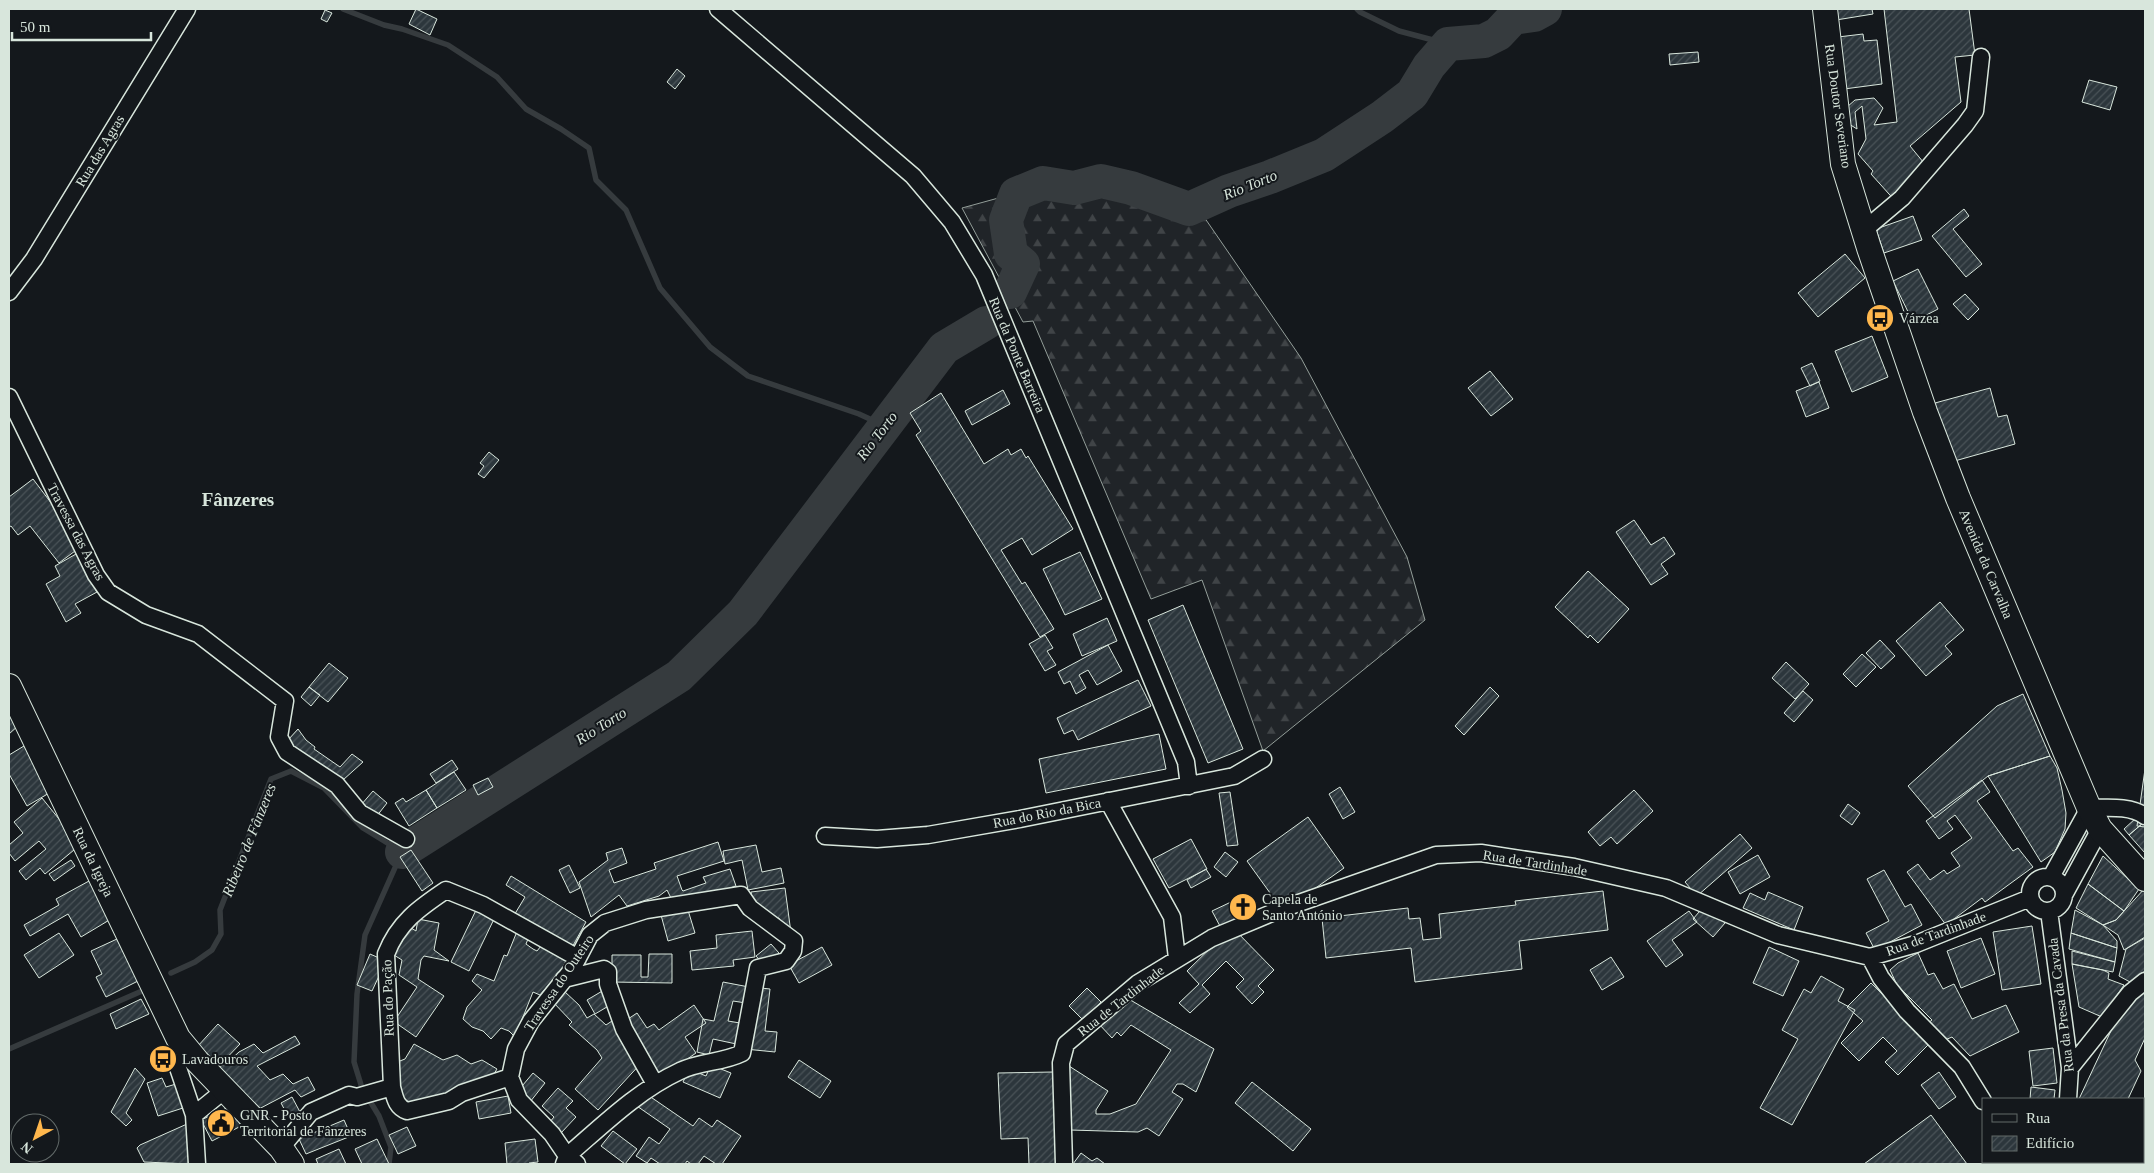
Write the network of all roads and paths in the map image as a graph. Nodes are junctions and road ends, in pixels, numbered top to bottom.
1 (187, 9) edge
2 (718, 9) edge
3 (1825, 9) edge
4 (1981, 57) dead end
5 (1864, 230) junction
6 (9, 292) edge
7 (9, 397) edge
8 (9, 686) edge
9 (1263, 759) dead end
10 (1190, 786) junction
11 (1108, 801) junction
12 (2089, 808) junction
13 (2145, 816) edge
14 (2100, 829) junction
15 (825, 836) dead end
16 (406, 839) dead end
17 (2051, 877) junction
18 (2145, 879) edge
19 (2064, 895) junction
20 (2030, 898) junction
21 (2049, 911) junction
22 (1870, 957) junction
23 (578, 958) junction
24 (1177, 958) junction
25 (564, 979) junction
26 (2145, 981) edge
27 (178, 1038) junction
28 (2070, 1068) junction
29 (510, 1077) junction
30 (655, 1084) junction
31 (392, 1088) junction
32 (226, 1089) junction
33 (2068, 1098) edge
34 (1982, 1099) edge
35 (194, 1115) junction
36 (287, 1156) edge
37 (569, 1161) edge
38 (197, 1164) edge
39 (1064, 1164) edge

1 - 6 street, Rua das Agras
2 - 10 street, Rua da Ponte Barreira
3 - 5 street, Rua Doutor Severiano
4 - 5 street
5 - 12 street, Avenida da Carvalha
7 - 16 street, Travessa das Agras
8 - 27 street, Rua da Igreja
9 - 10 street, Rua do Rio da Bica
10 - 11 street, Rua do Rio da Bica
11 - 15 street, Rua do Rio da Bica
11 - 24 street
12 - 13 street
12 - 14 street, Avenida da Carvalha
12 - 17 street
14 - 18 street, Avenida da Carvalha
14 - 19 street
17 - 19 street
17 - 20 street
19 - 21 street
20 - 21 street
20 - 22 street, Rua de Tardinhade
21 - 28 street, Rua da Presa da Cavada
22 - 24 street, Rua de Tardinhade
22 - 34 street
23 - 25 street, Travessa do Outeiro
23 - 30 street, Travessa do Outeiro
23 - 31 street, Rua do Pação
24 - 39 street, Rua de Tardinhade
25 - 29 street, Travessa do Outeiro
25 - 30 street
26 - 28 street
27 - 32 street, Rua da Igreja
27 - 35 street
28 - 33 street, Rua da Presa da Cavada
29 - 31 street
29 - 37 street
30 - 37 street
31 - 36 street
32 - 35 street
32 - 36 street, Rua da Igreja
35 - 38 street

